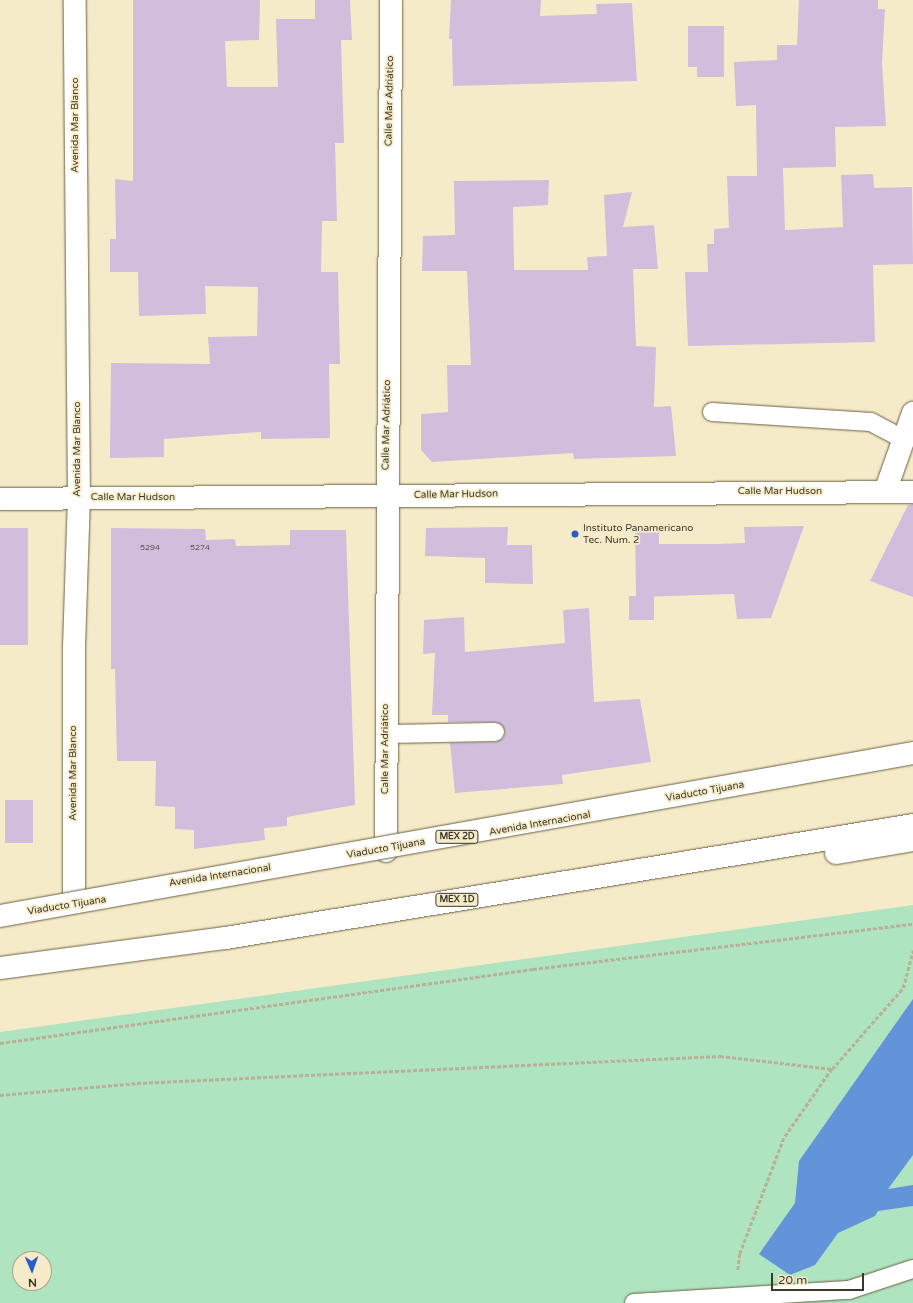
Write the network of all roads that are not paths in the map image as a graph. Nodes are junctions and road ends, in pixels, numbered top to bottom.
1 (75, 0) edge
2 (392, 0) edge
3 (712, 412) dead end
4 (913, 413) edge
5 (903, 439) junction
6 (885, 492) junction
7 (913, 492) edge
8 (386, 496) junction
9 (0, 499) edge
10 (79, 499) junction
11 (495, 732) dead end
12 (386, 734) junction
13 (913, 753) edge
14 (913, 759) edge
15 (913, 825) edge
16 (913, 840) edge
17 (386, 851) junction
18 (74, 898) junction
19 (0, 909) edge
20 (0, 916) edge
21 (0, 968) edge
22 (0, 974) edge
23 (913, 1269) edge
24 (735, 1299) edge
25 (634, 1303) edge

1 - 10 main road, Avenida Mar Blanco
2 - 8 main road, Calle Mar Adriático
3 - 5 lane
4 - 5 main road
5 - 6 main road
6 - 7 main road, Calle Mar Hudson
6 - 8 main road, Calle Mar Hudson
8 - 10 main road, Calle Mar Hudson
8 - 12 main road, Calle Mar Adriático
9 - 10 main road, Calle Mar Hudson
10 - 18 main road, Avenida Mar Blanco
11 - 12 lane
12 - 17 main road, Calle Mar Adriático
13 - 20 main road, Viaducto Tijuana / MEX 2D, bridge
14 - 17 main road, Avenida Internacional
15 - 21 main road, MEX 1D
16 - 22 main road
17 - 18 main road, Avenida Internacional
18 - 19 main road, Avenida Internacional
23 - 24 lane
24 - 25 lane

